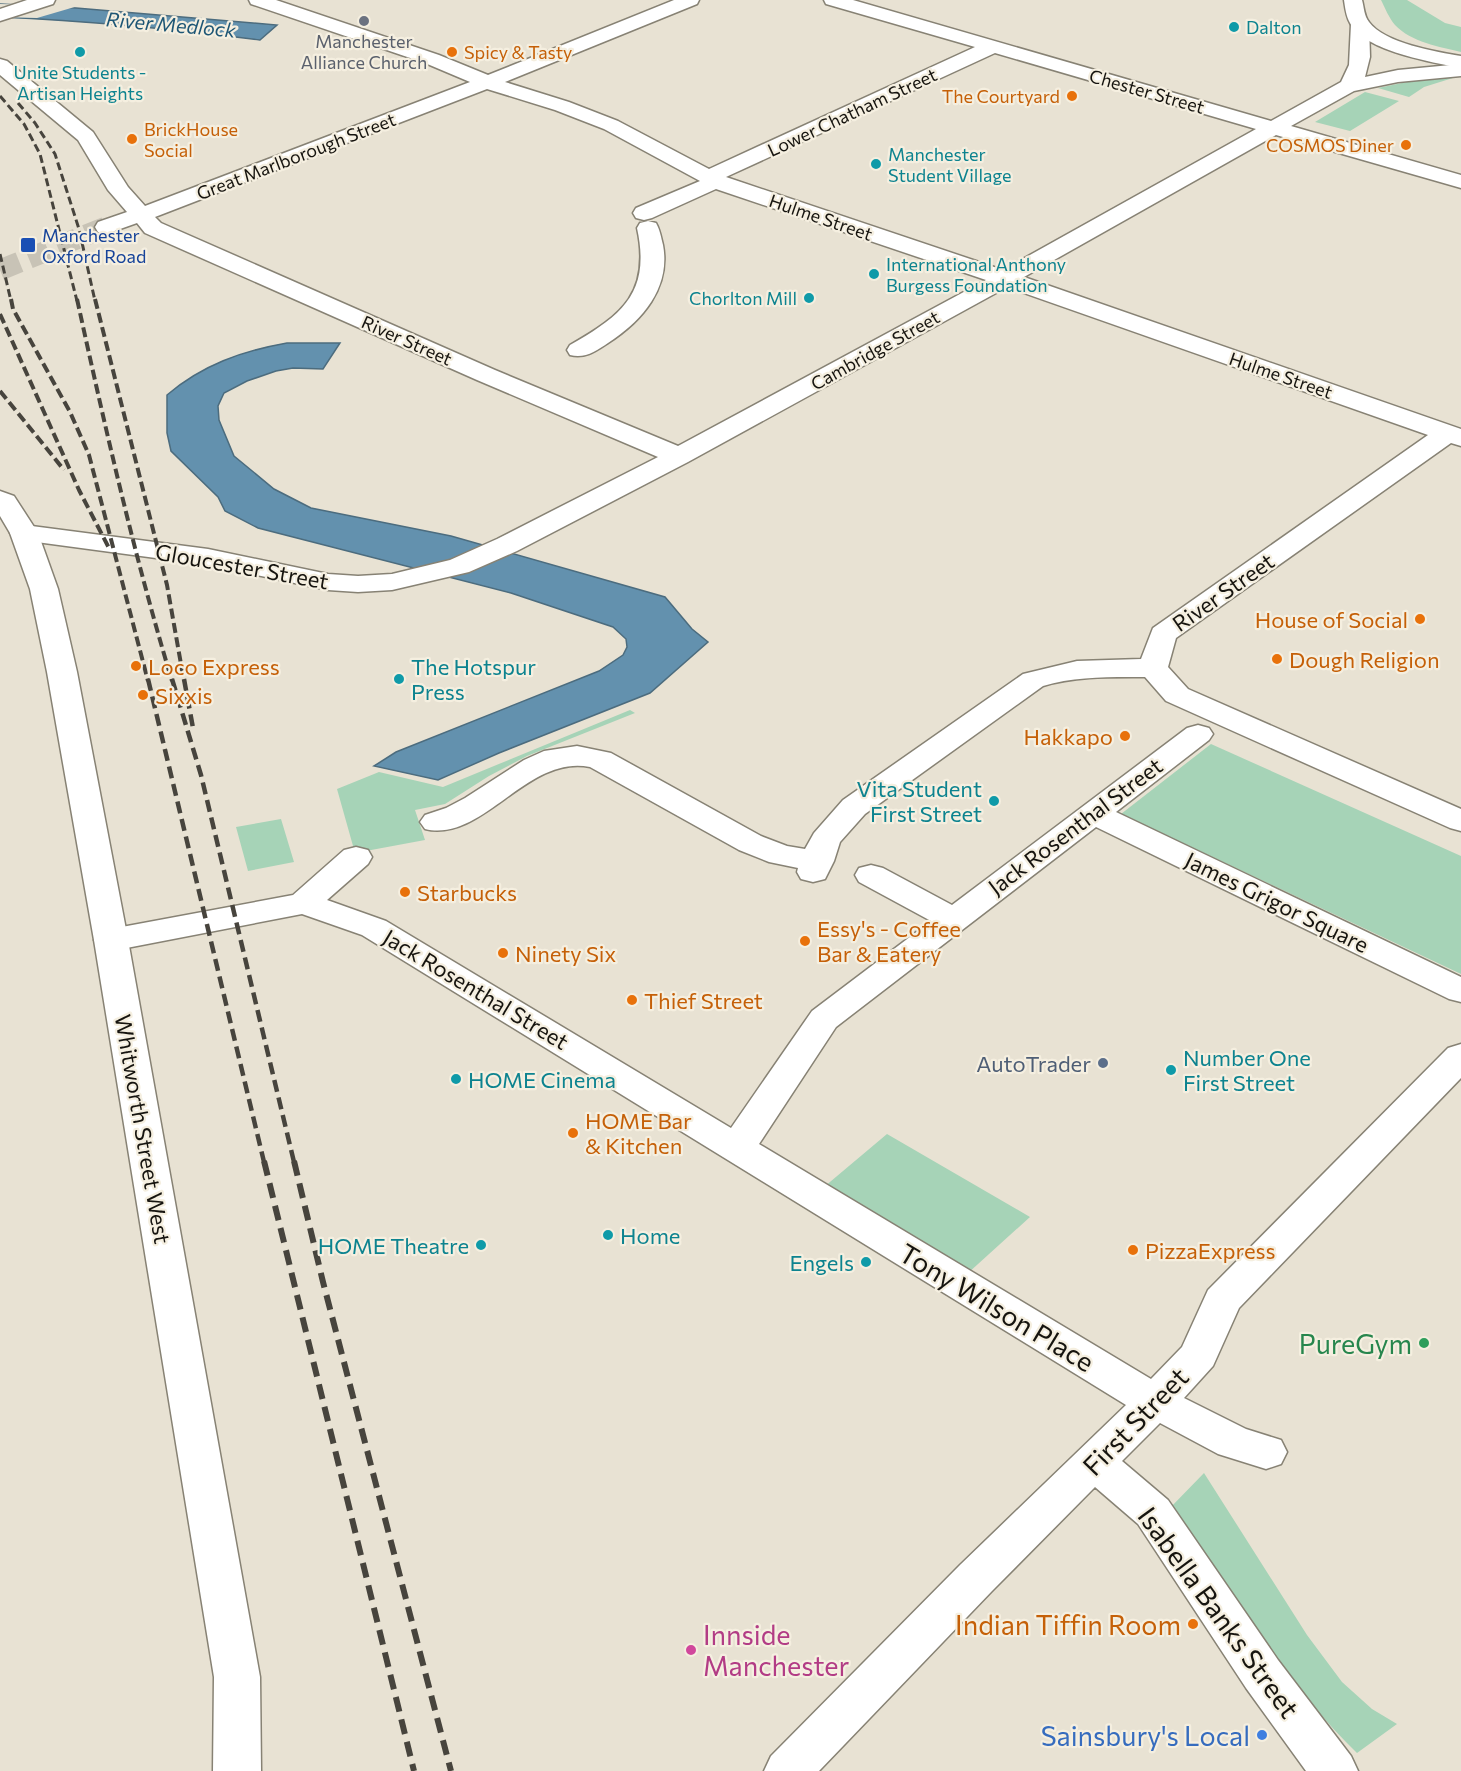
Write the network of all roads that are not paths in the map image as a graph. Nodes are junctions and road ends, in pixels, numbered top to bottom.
1 (258, 0) edge
2 (690, 0) edge
3 (833, 0) edge
4 (1353, 0) edge
5 (38, 2) edge
6 (0, 15) edge
7 (1360, 24) junction
8 (994, 46) junction
9 (1461, 62) edge
10 (0, 65) edge
11 (1461, 70) edge
12 (485, 82) junction
13 (1348, 86) junction
14 (1275, 127) junction
15 (708, 181) junction
16 (1461, 182) edge
17 (142, 213) junction
18 (106, 227) tunnel mouth
19 (1004, 278) junction
20 (579, 350) dead end
21 (1457, 427) edge
22 (679, 456) junction
23 (0, 499) edge
24 (24, 533) junction
25 (459, 566) joint
26 (1153, 668) junction
27 (1198, 734) dead end
28 (1092, 813) junction
29 (1461, 821) edge
30 (436, 822) dead end
31 (356, 857) dead end
32 (870, 875) dead end
33 (304, 903) junction
34 (953, 919) junction
35 (111, 940) junction
36 (1461, 991) edge
37 (1461, 1056) edge
38 (736, 1149) junction
39 (1155, 1402) junction
40 (1266, 1452) dead end
41 (1095, 1462) junction
42 (237, 1771) edge
43 (788, 1771) edge
44 (1334, 1771) edge

1 - 12 main road, Hulme Street
2 - 12 main road, Great Marlborough Street
3 - 8 main road, Chester Street
4 - 7 main road
5 - 6 main road
7 - 9 main road
7 - 13 main road
8 - 14 main road, Chester Street
8 - 15 main road, Lower Chatham Street
10 - 17 main road, River Street
11 - 13 main road, Cambridge Street
12 - 15 main road, Hulme Street
12 - 17 main road, Great Marlborough Street
13 - 14 main road, Cambridge Street
14 - 16 main road, Chester Street
14 - 19 main road, Cambridge Street
15 - 19 main road, Hulme Street
15 - 20 main road, Lower Chatham Street
17 - 18 main road, Great Marlborough Street
17 - 22 main road, River Street
19 - 21 main road, Hulme Street
19 - 22 main road, Cambridge Street
21 - 26 main road, River Street
22 - 25 main road, Cambridge Street
23 - 24 main road, Whitworth Street West
24 - 25 main road, Gloucester Street
24 - 35 main road, Whitworth Street West
26 - 29 main road
26 - 30 main road
27 - 28 main road, Jack Rosenthal Street
28 - 34 main road, Jack Rosenthal Street
28 - 36 main road, James Grigor Square
31 - 33 main road
32 - 34 main road
33 - 35 main road, Jack Rosenthal Street
33 - 38 main road, Jack Rosenthal Street
34 - 38 main road, Jack Rosenthal Street
35 - 42 main road, Whitworth Street West
37 - 39 main road, First Street
38 - 39 main road, Tony Wilson Place
39 - 40 main road, Tony Wilson Place
39 - 41 main road, First Street
41 - 43 main road, First Street
41 - 44 main road, Isabella Banks Street

